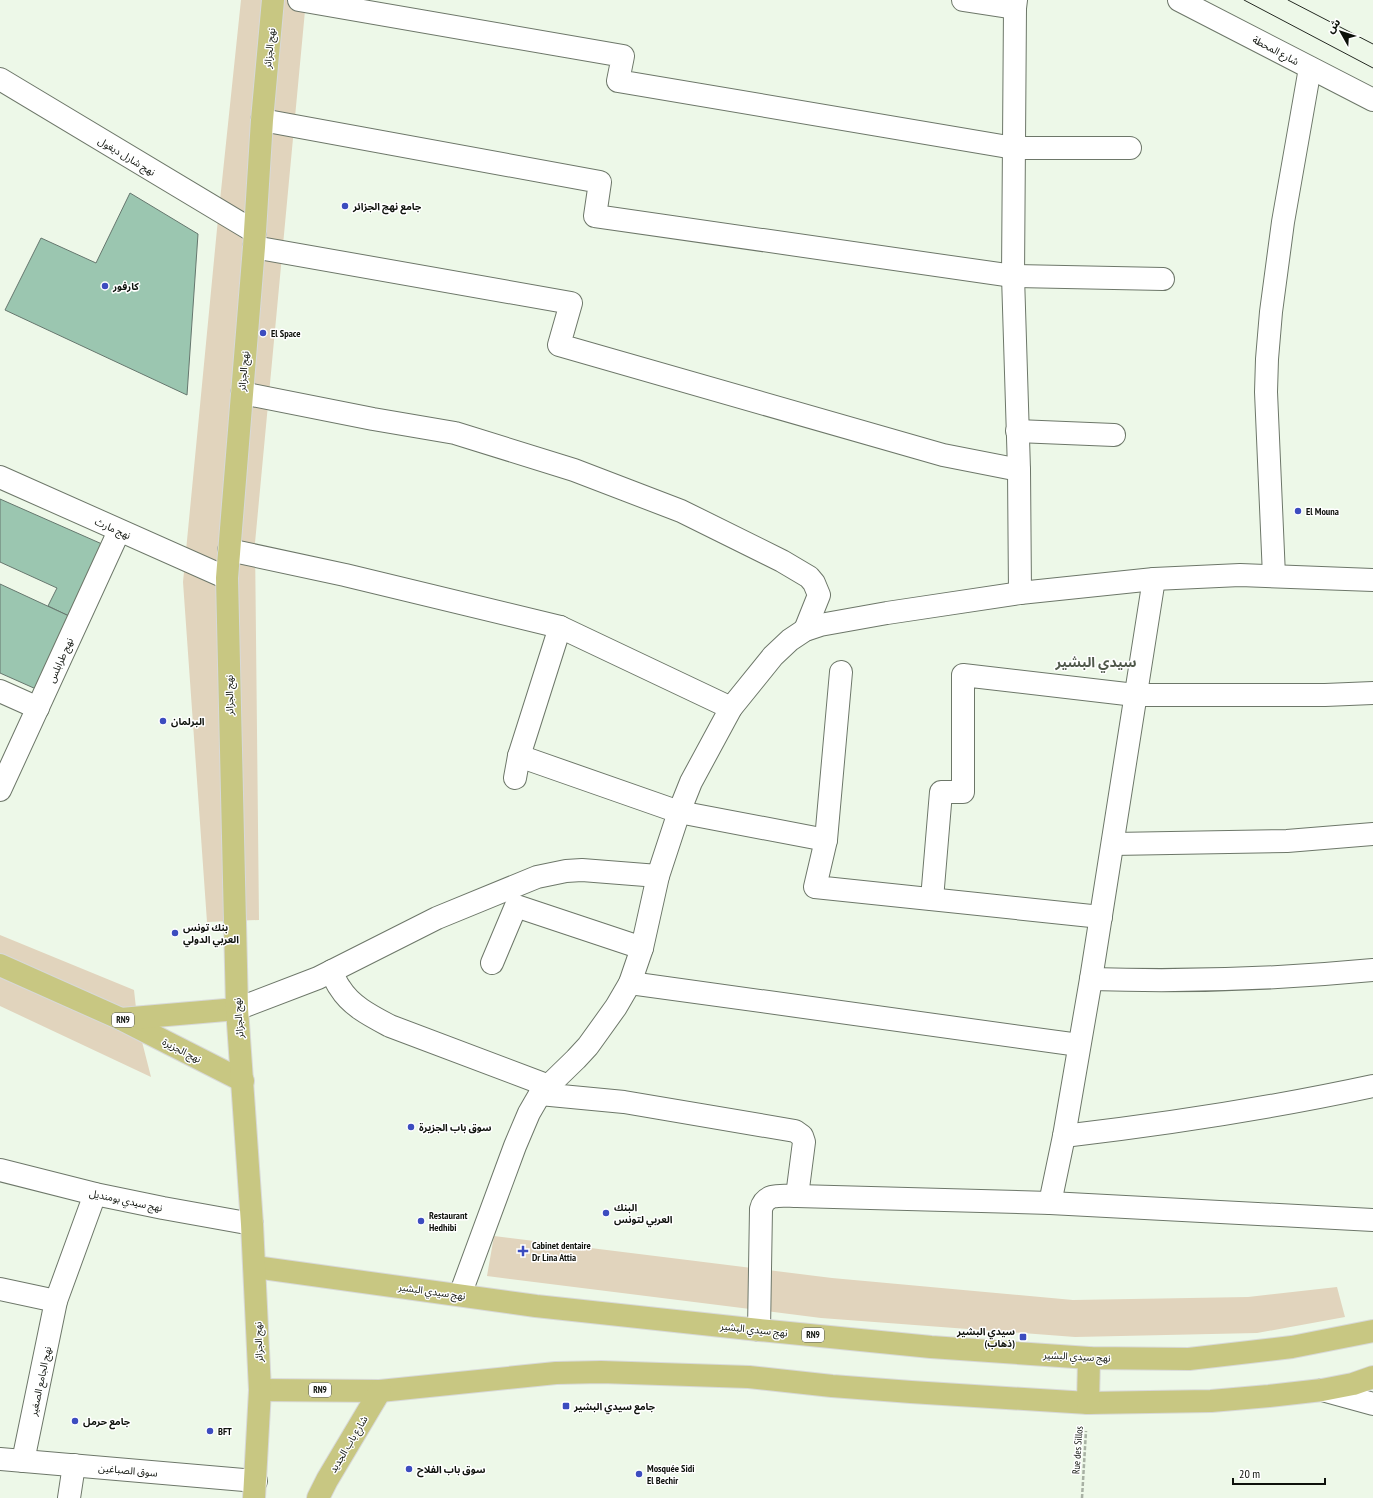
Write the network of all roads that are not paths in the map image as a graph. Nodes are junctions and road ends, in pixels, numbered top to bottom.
1 (274, 0) edge
2 (299, 0) edge
3 (963, 0) edge
4 (1179, 0) edge
5 (1016, 4) edge
6 (1310, 68) junction
7 (0, 79) edge
8 (1373, 100) edge
9 (262, 120) junction
10 (1014, 148) junction
11 (1130, 148) dead end
12 (254, 240) junction
13 (1013, 276) junction
14 (1163, 279) dead end
15 (242, 393) junction
16 (1017, 431) junction
17 (1114, 435) dead end
18 (1019, 470) junction
19 (0, 477) edge
20 (119, 531) junction
21 (229, 550) junction
22 (1274, 576) junction
23 (227, 578) junction
24 (1154, 579) junction
25 (1373, 580) edge
26 (1020, 593) junction
27 (560, 627) junction
28 (805, 630) junction
29 (841, 672) dead end
30 (0, 691) edge
31 (1373, 694) edge
32 (1135, 696) junction
33 (38, 708) junction
34 (731, 708) junction
35 (519, 756) junction
36 (515, 778) dead end
37 (0, 790) edge
38 (679, 812) junction
39 (1373, 834) edge
40 (826, 840) junction
41 (1113, 844) junction
42 (658, 876) junction
43 (932, 899) junction
44 (1101, 917) junction
45 (642, 948) junction
46 (492, 963) dead end
47 (0, 965) edge
48 (1373, 970) edge
49 (332, 971) junction
50 (1091, 979) junction
51 (630, 983) junction
52 (237, 1009) junction
53 (121, 1019) junction
54 (1080, 1045) junction
55 (243, 1081) junction
56 (1373, 1086) edge
57 (545, 1090) junction
58 (1064, 1136) junction
59 (0, 1170) edge
60 (96, 1194) junction
61 (797, 1196) junction
62 (1050, 1203) junction
63 (1373, 1220) edge
64 (252, 1224) junction
65 (255, 1267) junction
66 (0, 1289) edge
67 (460, 1295) junction
68 (56, 1301) junction
69 (760, 1330) junction
70 (1373, 1332) edge
71 (1089, 1358) junction
72 (1373, 1377) edge
73 (260, 1390) junction
74 (1322, 1390) junction
75 (380, 1391) junction
76 (1088, 1402) junction
77 (1373, 1404) edge
78 (0, 1459) edge
79 (23, 1461) junction
80 (74, 1465) junction
81 (255, 1490) edge
82 (69, 1498) edge
83 (318, 1498) edge

1 - 9 main road, نهج الجزائر
2 - 10 street
3 - 5 street
4 - 6 street, شارع المحطة
5 - 10 street
6 - 8 street, شارع المحطة
6 - 22 street
7 - 12 street, نهج شارل ديغول
9 - 12 main road, نهج الجزائر
9 - 13 street
10 - 11 street
10 - 13 street
12 - 15 main road, نهج الجزائر
12 - 18 street
13 - 14 street
13 - 16 street
15 - 21 main road, نهج الجزائر
15 - 28 street
16 - 17 street
16 - 18 street
18 - 26 street
19 - 20 street, نهج مارث
20 - 23 street, نهج مارث
20 - 33 street, نهج طرابلس
21 - 23 main road, نهج الجزائر
21 - 27 street
22 - 24 street
22 - 25 street
23 - 52 main road, نهج الجزائر
24 - 26 street
24 - 32 street
26 - 28 street
27 - 34 street
27 - 35 street
28 - 34 street
29 - 40 street
30 - 33 street
31 - 32 street
32 - 41 street
32 - 43 street
33 - 37 street, نهج طرابلس
34 - 38 street
35 - 36 street
35 - 38 street
38 - 40 street
38 - 42 street
39 - 41 street
40 - 43 street
41 - 44 street
42 - 45 street
42 - 49 street
43 - 44 street
44 - 50 street
45 - 46 street
45 - 51 street
47 - 53 main road, نهج الجزيرة / RN9
48 - 50 street
49 - 52 street
49 - 57 street
50 - 54 street
51 - 54 street
51 - 57 street
52 - 53 main road, نهج الجزيرة / RN9
52 - 55 main road, نهج الجزائر
53 - 55 main road, نهج الجزيرة / RN9
54 - 58 street
55 - 64 main road, نهج الجزائر
56 - 58 street
57 - 61 street
57 - 67 street
58 - 62 street
59 - 60 street, نهج سيدي بومنديل
60 - 64 street, نهج سيدي بومنديل
60 - 68 street, نهج الجامع الصغير
61 - 62 street
61 - 69 street
62 - 63 street
64 - 65 main road, نهج الجزائر
65 - 67 main road, نهج سيدي البشير / RN9
65 - 73 main road, نهج الجزائر
66 - 68 street
67 - 69 main road, نهج سيدي البشير / RN9
68 - 79 street, نهج الجامع الصغير
69 - 71 main road, نهج سيدي البشير / RN9
70 - 71 main road, نهج سيدي البشير / RN9
71 - 76 main road
72 - 74 main road, RN9
73 - 75 main road, RN9
73 - 81 main road
74 - 76 main road, RN9
74 - 77 street
75 - 76 main road, RN9
75 - 83 main road, شارع باب الجديد
78 - 79 street, سوق الصباغين
79 - 80 street, سوق الصباغين
80 - 81 street, سوق الصباغين
80 - 82 street

